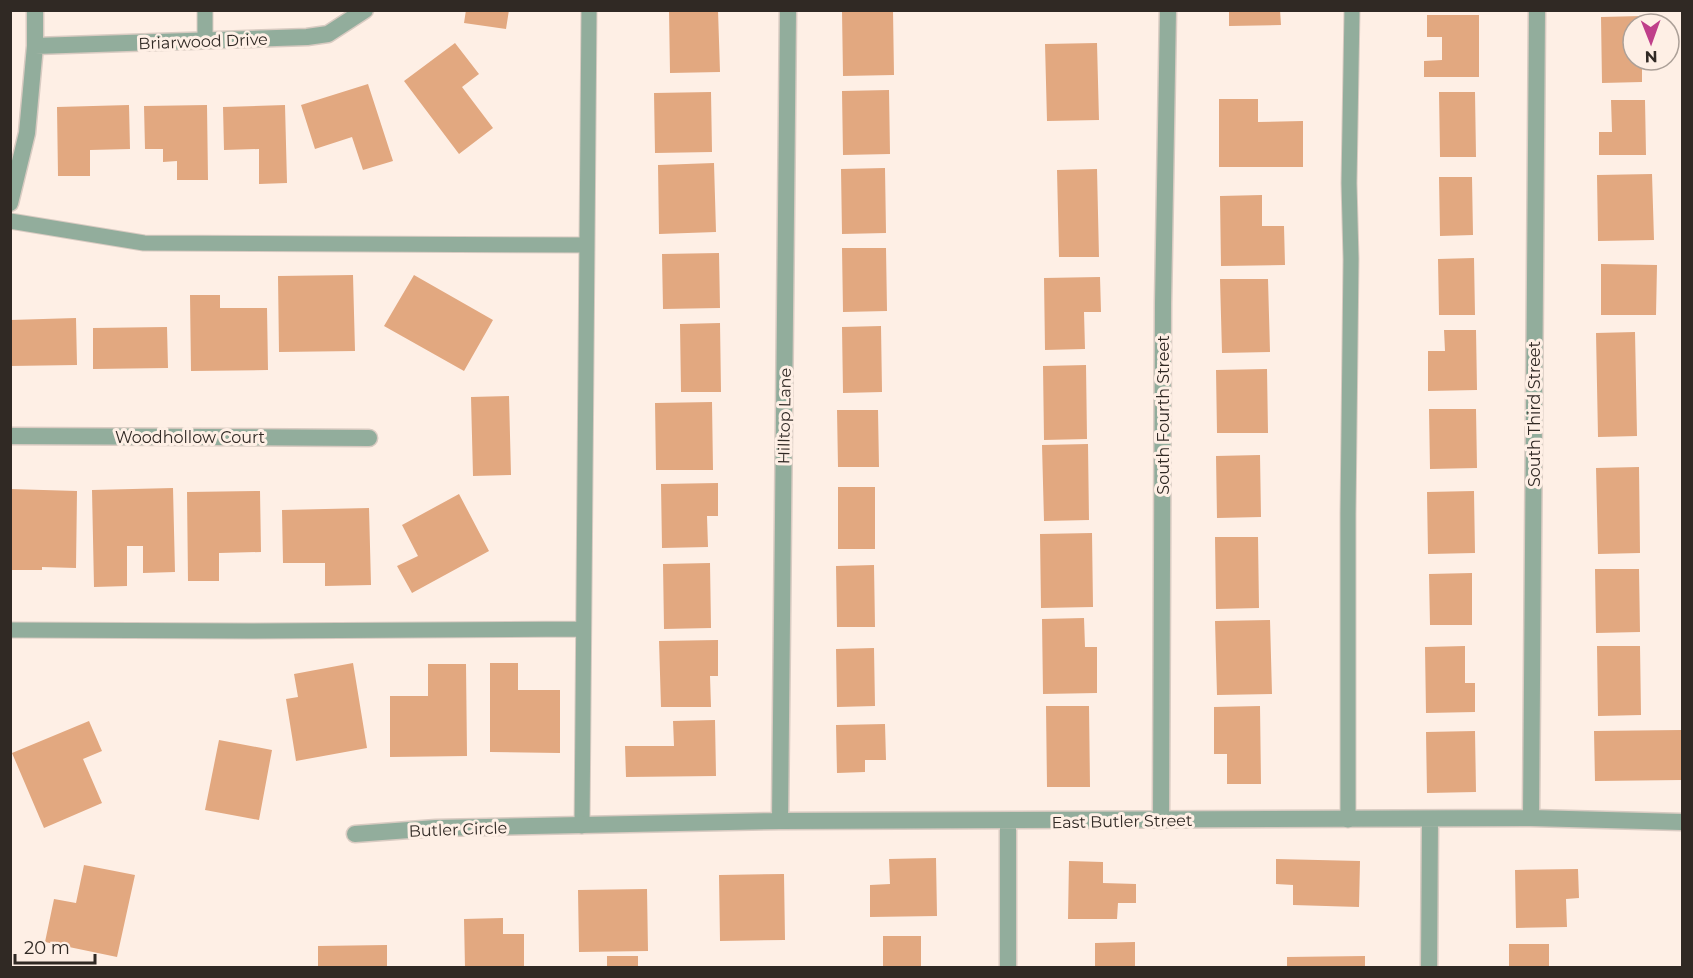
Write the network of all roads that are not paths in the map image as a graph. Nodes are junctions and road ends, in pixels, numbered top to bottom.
1 (35, 10) edge
2 (205, 10) edge
3 (365, 10) edge
4 (589, 10) edge
5 (788, 10) edge
6 (1168, 10) edge
7 (1352, 10) edge
8 (1537, 10) edge
9 (205, 41) junction
10 (35, 46) junction
11 (10, 203) edge
12 (10, 221) edge
13 (586, 245) junction
14 (10, 436) edge
15 (369, 438) dead end
16 (584, 629) junction
17 (10, 630) edge
18 (1531, 818) junction
19 (1161, 820) junction
20 (1348, 820) junction
21 (1430, 820) junction
22 (780, 821) junction
23 (1008, 822) junction
24 (1683, 822) edge
25 (562, 826) joint
26 (582, 826) junction
27 (355, 834) dead end
28 (1008, 968) edge
29 (1429, 968) edge

1 - 10 street
2 - 9 lane
3 - 9 street, Briarwood Drive
4 - 13 lane
5 - 22 street, Hilltop Lane
6 - 19 street, South Fourth Street
7 - 20 lane
8 - 18 street, South Third Street
9 - 10 street, Briarwood Drive
10 - 11 street
12 - 13 lane
13 - 16 lane
14 - 15 street, Woodhollow Court
16 - 17 lane
16 - 26 lane
18 - 21 street, East Butler Street
18 - 24 street, East Butler Street
19 - 20 street, East Butler Street
19 - 23 street, East Butler Street
20 - 21 street, East Butler Street
21 - 29 street
22 - 23 street, East Butler Street
22 - 26 street, East Butler Street
23 - 28 street
25 - 26 street, East Butler Street
25 - 27 street, Butler Circle

